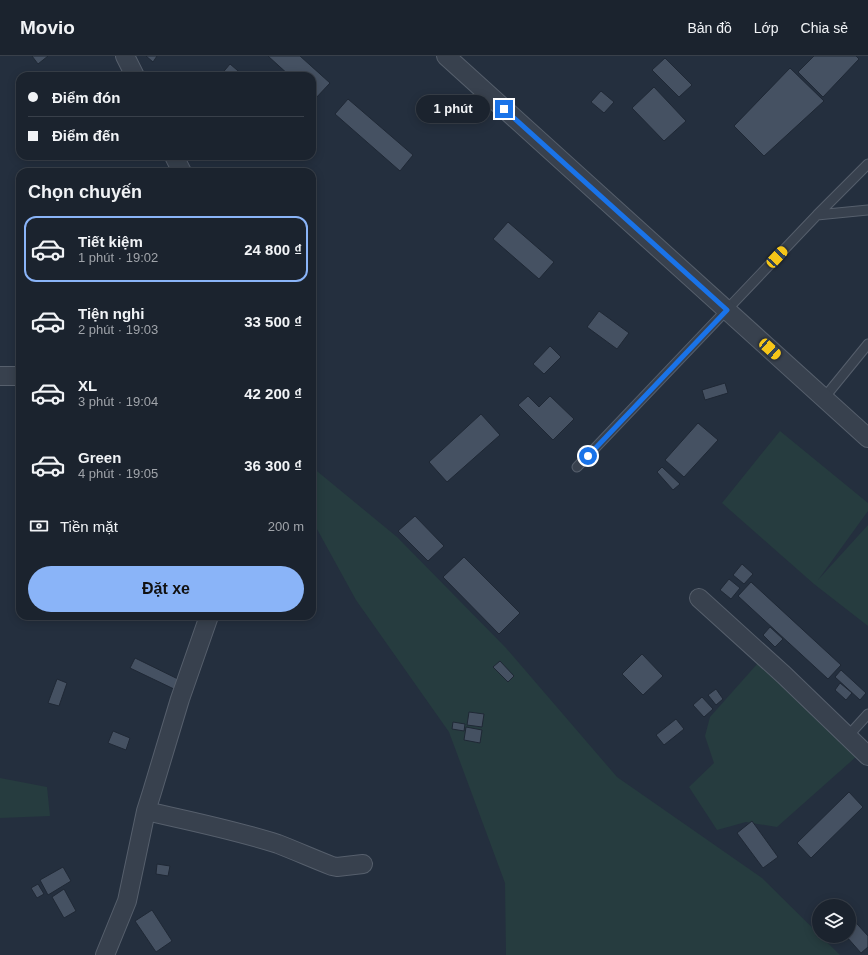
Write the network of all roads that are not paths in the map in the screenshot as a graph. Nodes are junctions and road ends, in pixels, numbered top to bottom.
1 (125, 56) edge
2 (446, 56) edge
3 (133, 72) edge
4 (868, 164) edge
5 (868, 210) edge
6 (817, 215) junction
7 (727, 310) junction
8 (868, 344) edge
9 (0, 376) edge
10 (16, 376) edge
11 (824, 398) junction
12 (868, 438) edge
13 (577, 467) dead end
14 (699, 598) dead end
15 (208, 620) edge
16 (868, 714) edge
17 (848, 736) junction
18 (868, 756) edge
19 (146, 811) junction
20 (363, 864) dead end
21 (106, 955) edge

1 - 3 street
2 - 7 street
4 - 6 lane
5 - 6 lane
6 - 7 lane
7 - 11 street
7 - 13 lane
8 - 11 lane
9 - 10 street
11 - 12 street
14 - 17 street
15 - 19 street
16 - 17 lane
17 - 18 street
19 - 20 street
19 - 21 street

